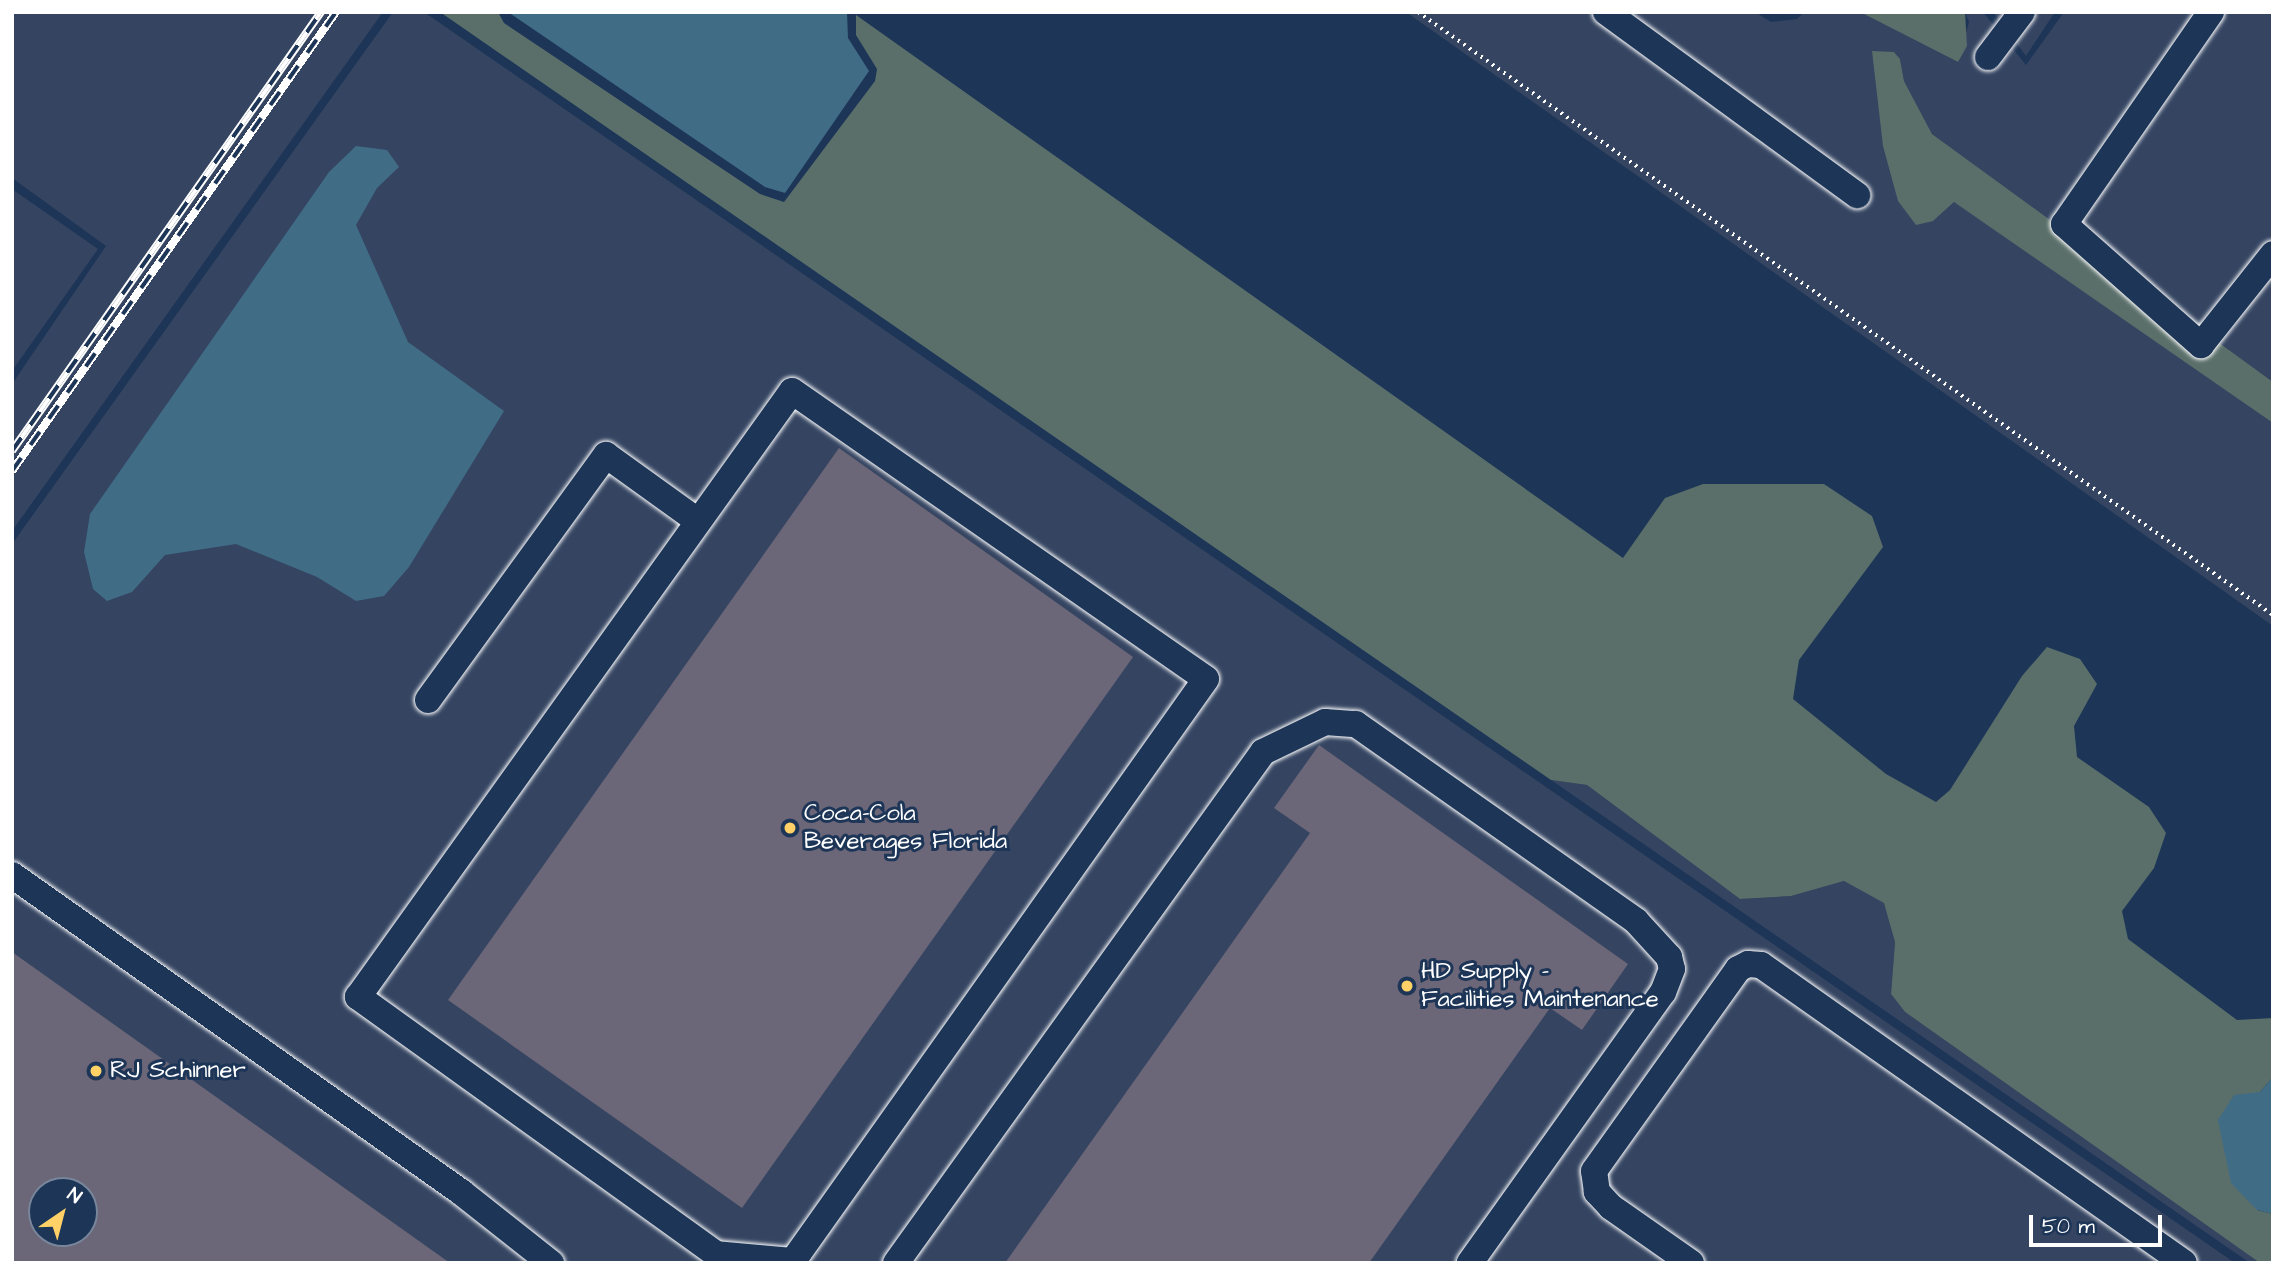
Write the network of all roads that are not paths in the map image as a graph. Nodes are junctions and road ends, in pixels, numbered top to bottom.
1 (1606, 12) edge
2 (2022, 12) edge
3 (2211, 12) edge
4 (1988, 57) dead end
5 (1857, 195) dead end
6 (2273, 254) edge
7 (698, 522) junction
8 (428, 700) dead end
9 (12, 875) edge
10 (713, 1259) edge
11 (2171, 1259) edge
12 (551, 1263) edge
13 (896, 1263) edge
14 (1469, 1263) edge
15 (1691, 1263) edge

1 - 5 lane
2 - 4 lane
3 - 6 lane
7 - 8 lane
7 - 10 lane
7 - 10 lane
9 - 12 lane
11 - 15 lane
13 - 14 lane

